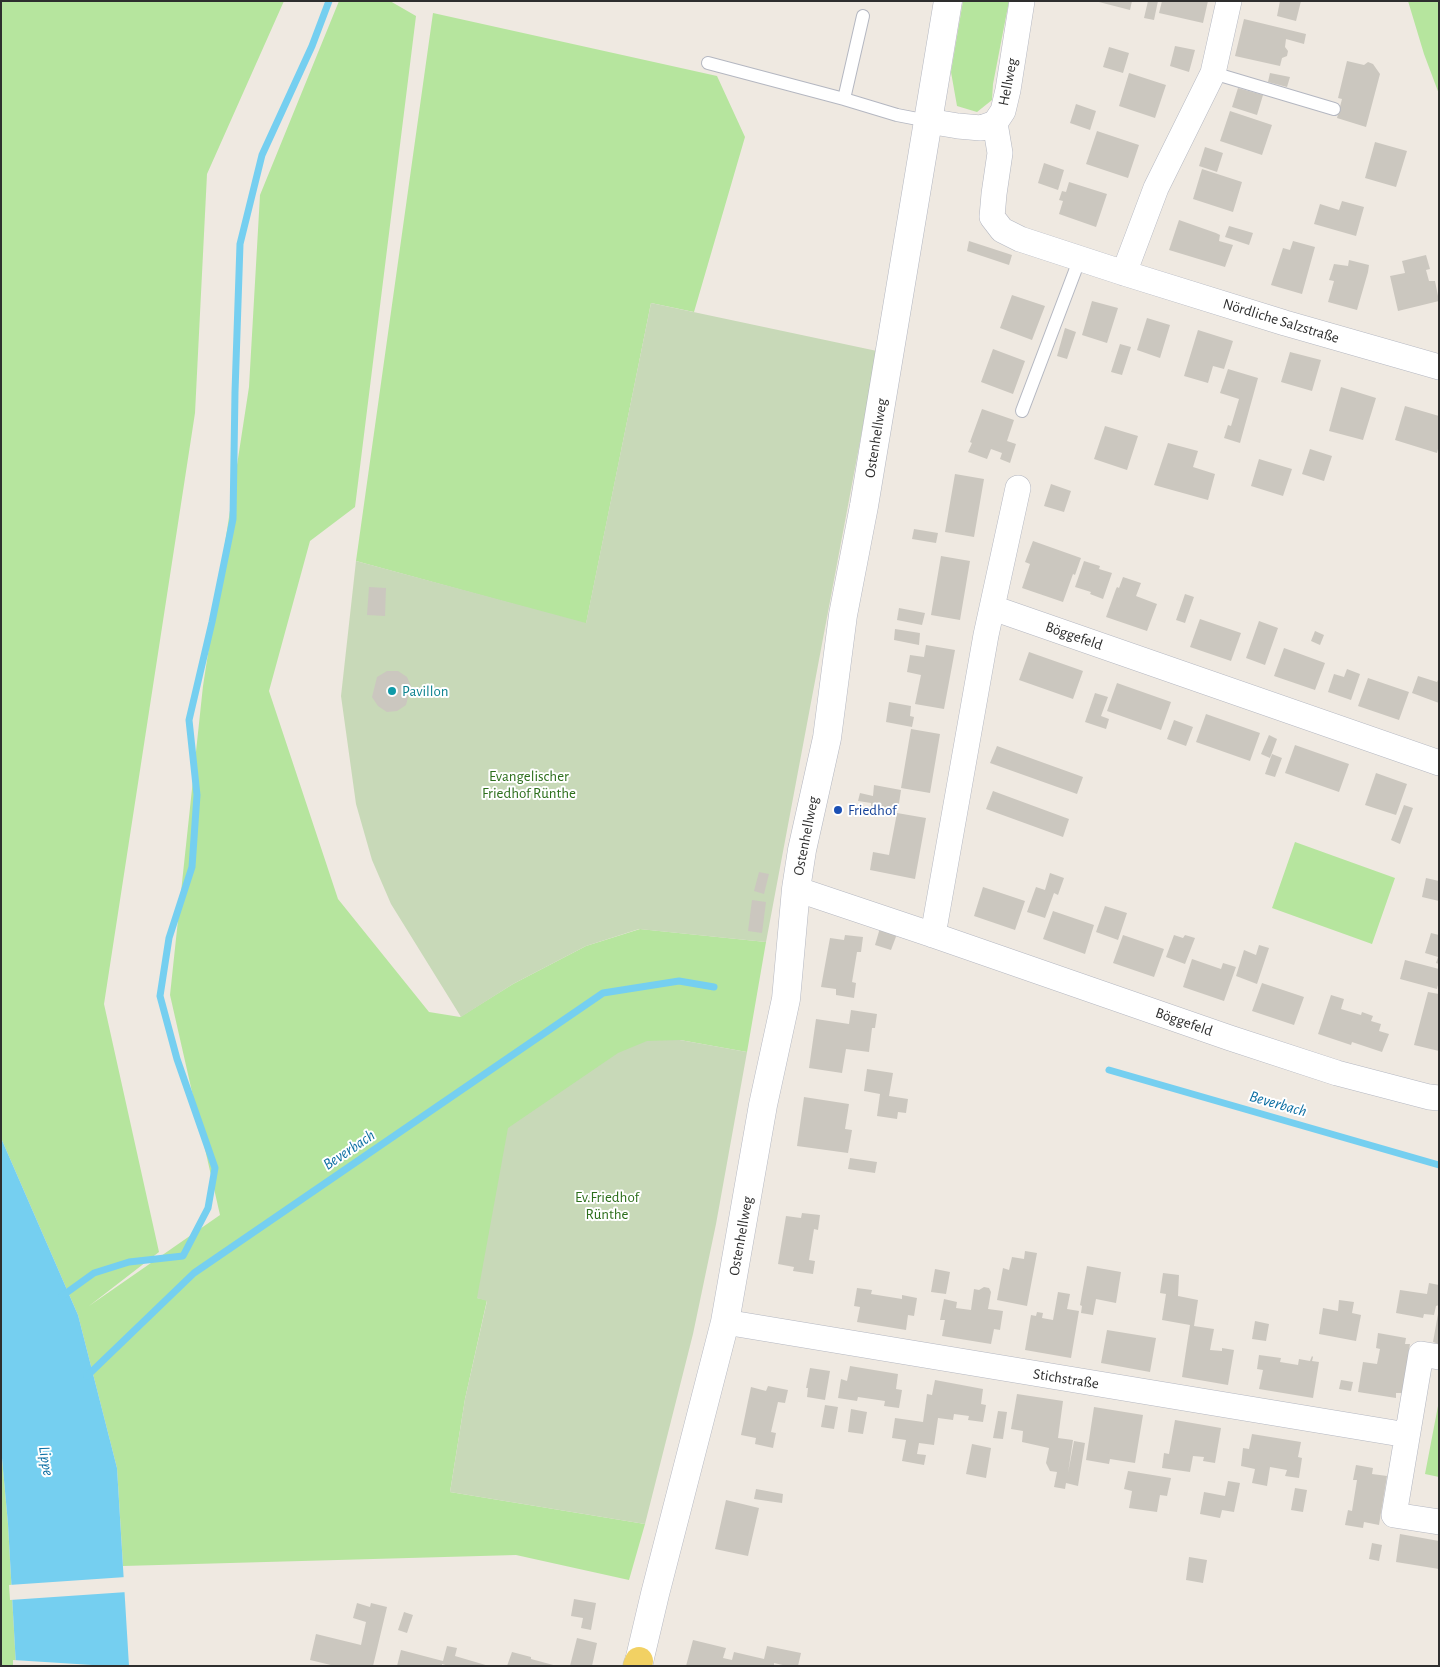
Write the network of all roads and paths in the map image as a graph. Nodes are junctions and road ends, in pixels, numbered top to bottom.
1 (948, 1) edge
2 (1022, 1) edge
3 (1229, 1) edge
4 (863, 16) dead end
5 (708, 63) dead end
6 (1214, 73) junction
7 (844, 99) junction
8 (1334, 109) dead end
9 (928, 121) junction
10 (995, 123) junction
11 (1080, 258) junction
12 (1124, 273) junction
13 (1439, 367) edge
14 (1022, 411) dead end
15 (1018, 488) dead end
16 (993, 608) junction
17 (1439, 763) edge
18 (796, 889) junction
19 (933, 935) junction
20 (1439, 1098) edge
21 (725, 1322) junction
22 (1439, 1357) edge
23 (1407, 1435) junction
24 (1439, 1522) edge
25 (638, 1665) edge

1 - 9 main road, Ostenhellweg
2 - 10 street, Hellweg
3 - 6 street
4 - 7 lane
5 - 7 lane
6 - 8 lane
6 - 12 street
7 - 9 lane
9 - 10 street, Hellweg
9 - 18 main road, Ostenhellweg
10 - 11 street, Nördliche Salzstraße
11 - 12 street, Nördliche Salzstraße
11 - 14 lane
12 - 13 street, Nördliche Salzstraße
15 - 16 street
16 - 17 street, Böggefeld
16 - 19 street
18 - 19 street, Böggefeld
18 - 21 main road, Ostenhellweg
19 - 20 street, Böggefeld
21 - 23 street, Stichstraße
21 - 25 main road, Ostenhellweg
22 - 23 street
23 - 24 street

